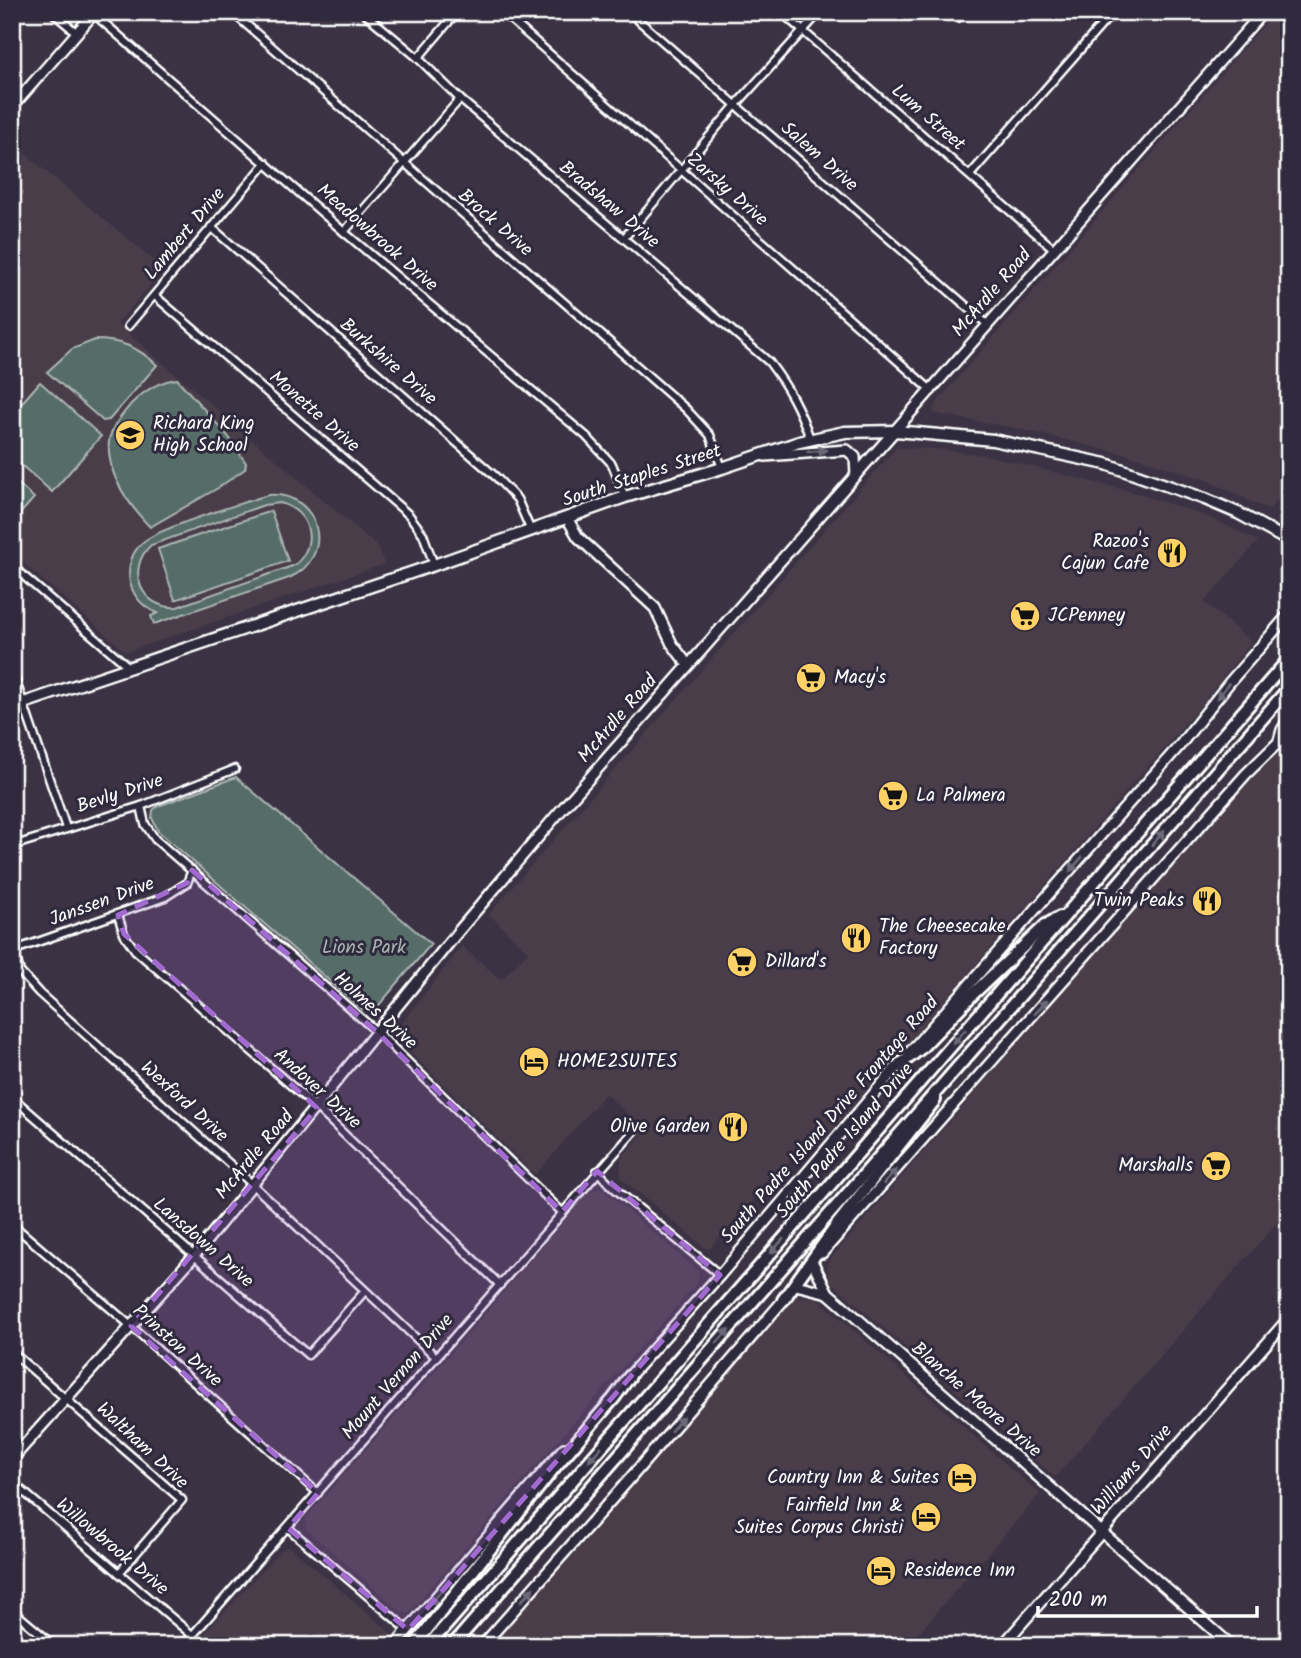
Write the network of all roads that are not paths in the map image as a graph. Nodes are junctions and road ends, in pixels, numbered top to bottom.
1 (52, 12) edge
2 (232, 12) edge
3 (363, 12) edge
4 (457, 12) edge
5 (502, 12) edge
6 (629, 12) edge
7 (780, 12) edge
8 (820, 12) edge
9 (951, 12) edge
10 (962, 12) edge
11 (1113, 12) edge
12 (1263, 12) edge
13 (94, 13) edge
14 (803, 32) junction
15 (76, 33) junction
16 (418, 58) junction
17 (460, 99) junction
18 (13, 104) edge
19 (735, 106) junction
20 (266, 163) junction
21 (402, 163) junction
22 (682, 171) junction
23 (970, 175) junction
24 (211, 227) junction
25 (344, 232) junction
26 (624, 238) junction
27 (1054, 249) junction
28 (155, 296) junction
29 (988, 325) junction
30 (128, 326) dead end
31 (932, 391) junction
32 (896, 431) junction
33 (810, 439) junction
34 (755, 457) junction
35 (722, 468) junction
36 (856, 477) junction
37 (625, 497) junction
38 (567, 518) junction
39 (531, 531) junction
40 (1289, 541) edge
41 (434, 565) junction
42 (12, 566) edge
43 (1289, 616) edge
44 (1289, 659) edge
45 (688, 665) junction
46 (131, 669) junction
47 (12, 670) edge
48 (1289, 688) edge
49 (24, 703) junction
50 (12, 707) edge
51 (1289, 719) edge
52 (1289, 732) edge
53 (1278, 742) junction
54 (235, 769) dead end
55 (141, 806) junction
56 (66, 828) junction
57 (12, 846) edge
58 (192, 870) junction
59 (1068, 912) junction
60 (118, 915) junction
61 (13, 951) edge
62 (377, 1032) junction
63 (896, 1068) junction
64 (951, 1073) junction
65 (12, 1097) edge
66 (317, 1108) junction
67 (637, 1128) dead end
68 (597, 1171) junction
69 (252, 1184) junction
70 (562, 1212) junction
71 (12, 1224) edge
72 (194, 1256) junction
73 (813, 1263) junction
74 (720, 1275) junction
75 (500, 1285) junction
76 (796, 1285) junction
77 (365, 1291) junction
78 (828, 1293) junction
79 (783, 1300) junction
80 (1289, 1318) edge
81 (131, 1326) junction
82 (12, 1352) edge
83 (436, 1357) junction
84 (629, 1376) junction
85 (67, 1399) junction
86 (12, 1459) edge
87 (12, 1482) edge
88 (318, 1493) junction
89 (288, 1528) junction
90 (1102, 1532) junction
91 (119, 1573) junction
92 (12, 1610) edge
93 (408, 1630) junction
94 (192, 1635) junction
95 (55, 1646) edge
96 (183, 1646) edge
97 (394, 1646) edge
98 (414, 1646) edge
99 (428, 1646) edge
100 (452, 1646) edge
101 (482, 1646) edge
102 (1002, 1646) edge
103 (1232, 1646) edge

1 - 15 street
2 - 21 street, Brock Drive
3 - 16 street, Bradshaw Drive
4 - 16 street
5 - 22 street, Zarsky Drive
6 - 19 street, Salem Drive
7 - 14 street, Lum Street
8 - 14 street
9 - 10 street
11 - 23 street
12 - 27 main road, McArdle Road
13 - 15 main road
13 - 20 street, Meadowbrook Drive
14 - 19 street
14 - 23 street, Lum Street
15 - 18 main road
16 - 17 street, Bradshaw Drive
17 - 21 street
17 - 26 street, Bradshaw Drive
19 - 22 street
19 - 29 street, Salem Drive
20 - 24 street, Lambert Drive
20 - 25 street, Meadowbrook Drive
21 - 25 street
21 - 35 street, Brock Drive
22 - 26 street
22 - 31 street, Zarsky Drive
23 - 27 street, Lum Street
24 - 28 street, Lambert Drive
24 - 39 street, Burkshire Drive
25 - 37 street, Meadowbrook Drive
26 - 33 street, Bradshaw Drive
27 - 29 main road, McArdle Road
28 - 30 street, Lambert Drive
28 - 41 street, Monette Drive
29 - 31 main road, McArdle Road
31 - 32 main road, McArdle Road
32 - 33 main road, South Staples Street
32 - 36 main road, McArdle Road
32 - 40 main road, South Staples Street
33 - 34 main road, South Staples Street
34 - 35 main road, South Staples Street
34 -> 36 main road
35 - 37 main road, South Staples Street
36 - 45 main road, McArdle Road
37 - 38 main road, South Staples Street
38 - 39 main road, South Staples Street
38 - 45 main road
39 - 41 main road, South Staples Street
41 - 46 main road, South Staples Street
42 - 46 street
43 -> 63 main road, South Padre Island Drive Frontage Road
44 - 59 highway, South Padre Island Drive
45 - 62 main road, McArdle Road
46 - 49 main road, South Staples Street
47 - 49 street
64 -> 48 highway, South Padre Island Drive
49 - 50 main road, South Staples Street
49 - 56 street
51 - 53 main road
52 - 53 main road
73 -> 53 main road
54 - 55 street, Bevly Drive
55 - 56 street, Bevly Drive
55 - 58 street, Holmes Drive
56 - 57 street, Bevly Drive
58 - 60 street, Janssen Drive
58 - 62 street, Holmes Drive
59 - 63 highway
59 -> 99 highway, South Padre Island Drive
60 - 61 street, Janssen Drive
60 - 66 street, Andover Drive
61 - 69 street, Wexford Drive
62 - 66 main road, McArdle Road
62 - 70 street, Holmes Drive
63 - 74 main road, South Padre Island Drive Frontage Road
64 - 79 highway
100 -> 64 highway, South Padre Island Drive
65 - 72 street, Lansdown Drive
66 - 69 main road, McArdle Road
66 - 75 street, Andover Drive
67 - 68 street, Mount Vernon Drive
68 - 70 street, Mount Vernon Drive
68 - 74 street
69 - 72 main road, McArdle Road
69 - 77 street, Wexford Drive
70 - 75 street, Mount Vernon Drive
71 - 81 street, Prinston Drive
72 - 77 street, Lansdown Drive
72 - 81 main road, McArdle Road
73 - 76 main road
73 - 78 main road, Blanche Moore Drive
74 - 84 main road, South Padre Island Drive Frontage Road
75 - 83 street, Mount Vernon Drive
76 - 78 main road, Blanche Moore Drive
76 - 79 main road
77 - 83 street, Wexford Drive
78 - 90 main road, Blanche Moore Drive
101 -> 79 main road
80 - 90 main road, Williams Drive
81 - 85 main road, McArdle Road
81 - 88 street, Prinston Drive
82 - 85 street, Waltham Drive
83 - 88 street, Mount Vernon Drive
84 -> 93 main road, South Padre Island Drive Frontage Road
84 - 98 highway
85 - 86 main road, McArdle Road
85 - 91 street, Waltham Drive
87 - 91 street, Willowbrook Drive
88 - 89 street, Mount Vernon Drive
89 - 93 street
89 - 94 street, Mount Vernon Drive
90 - 102 main road, Williams Drive
90 - 103 main road, Blanche Moore Drive
91 - 94 street, Willowbrook Drive
92 - 95 street
93 - 97 main road, South Padre Island Drive Frontage Road
94 - 96 street, Mount Vernon Drive

